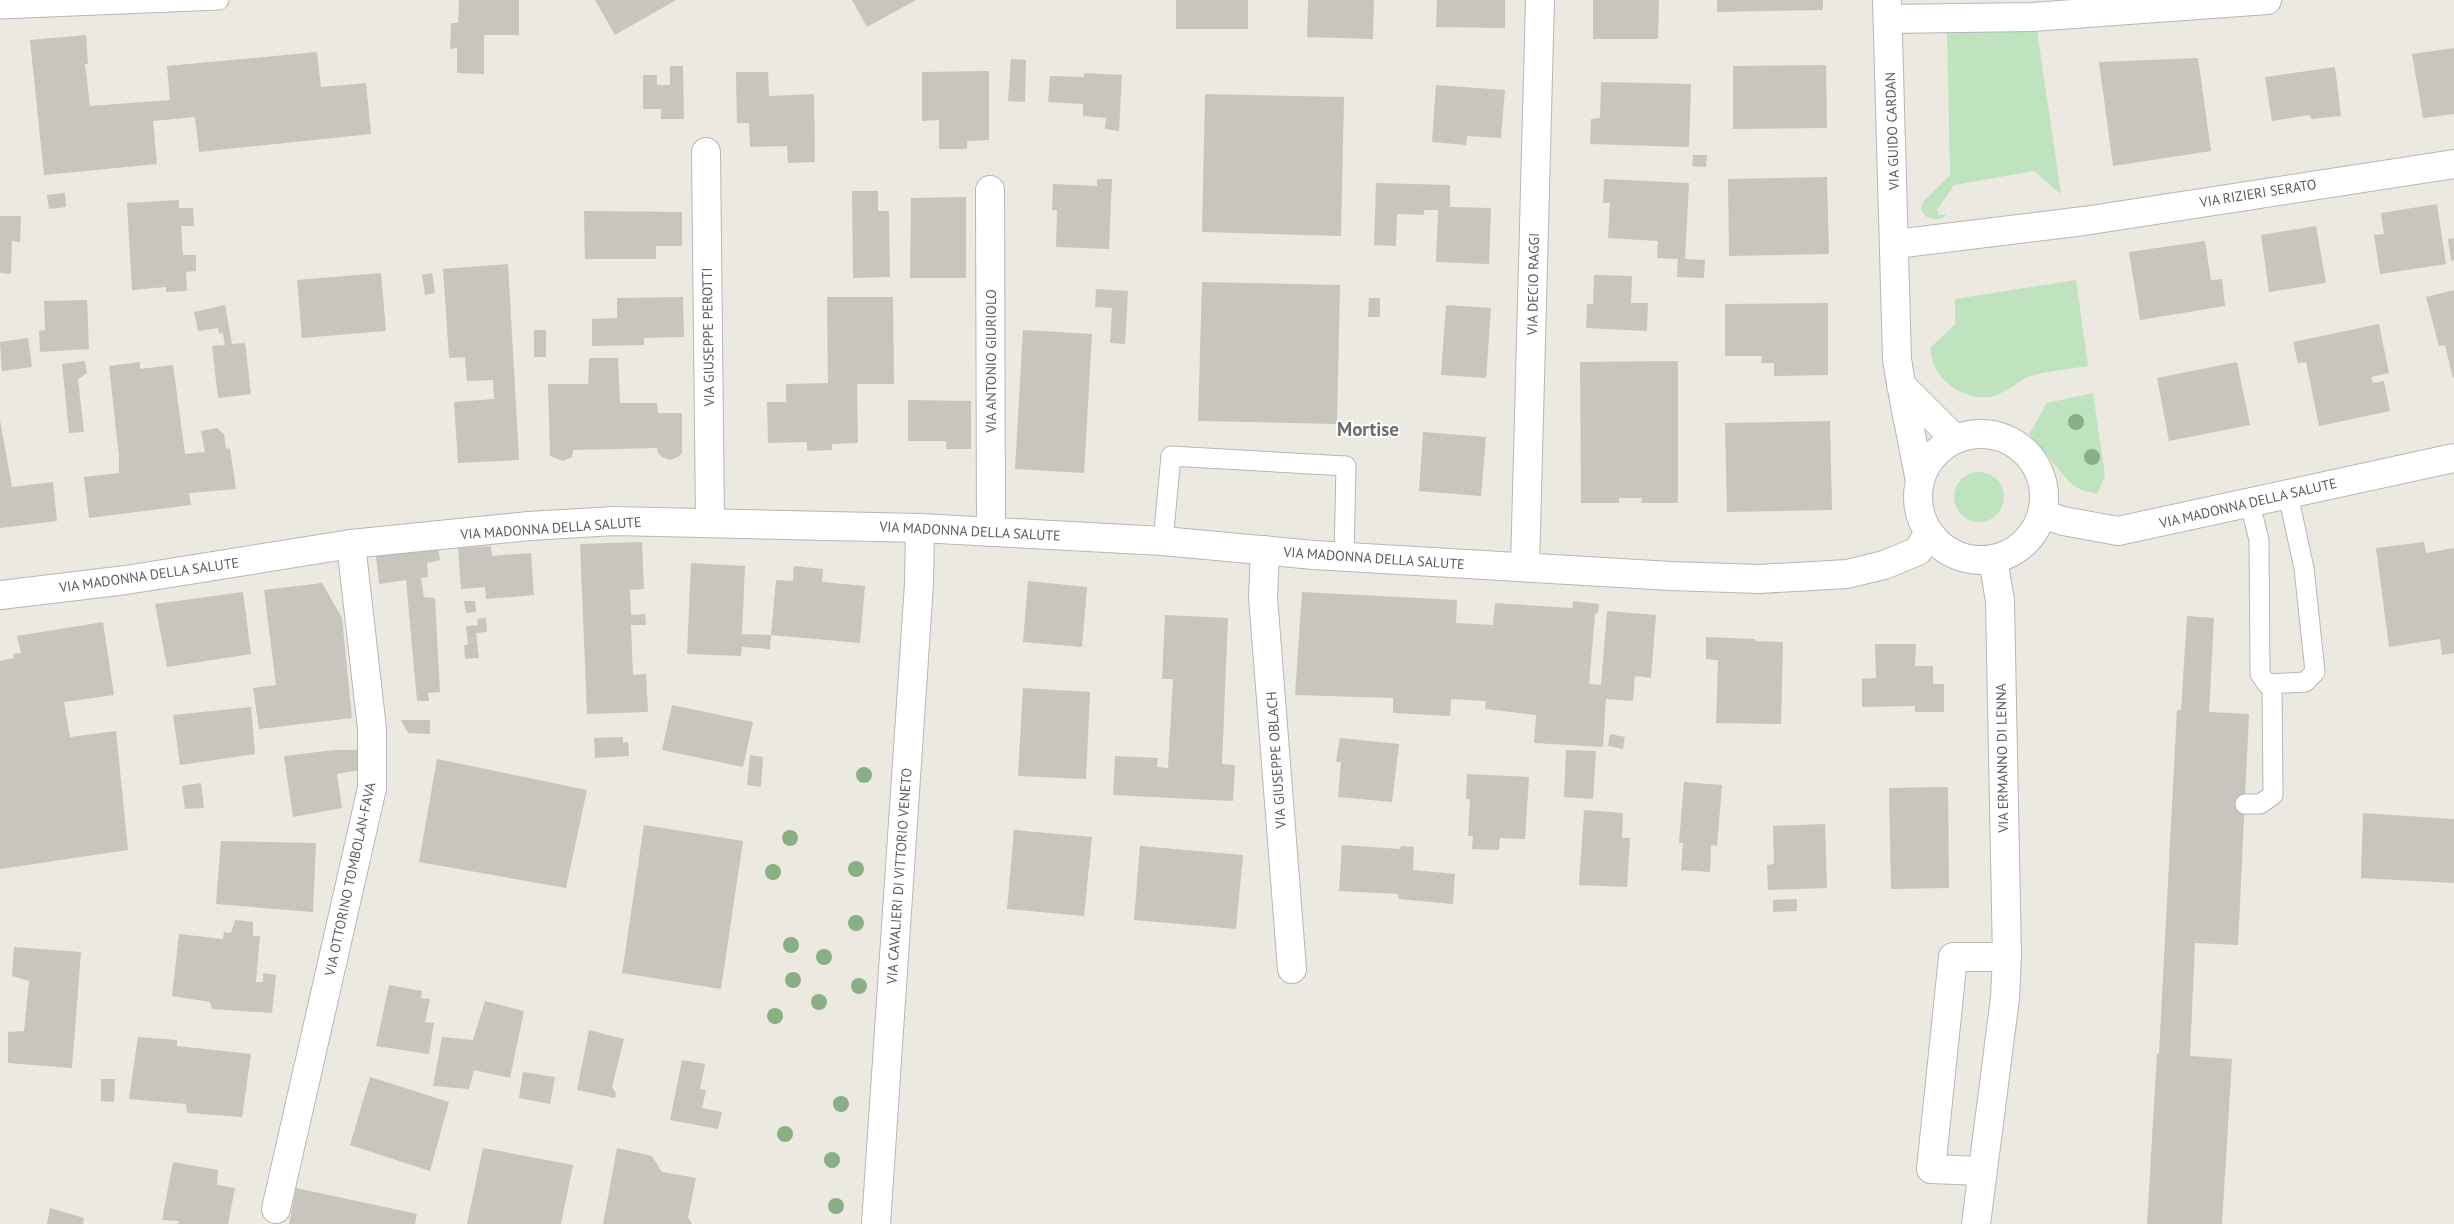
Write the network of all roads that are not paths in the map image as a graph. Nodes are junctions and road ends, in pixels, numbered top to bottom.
1 (219, 0) edge
2 (1540, 0) edge
3 (2267, 0) edge
4 (0, 9) edge
5 (1888, 9) edge
6 (706, 152) dead end
7 (2454, 164) edge
8 (990, 190) dead end
9 (1896, 244) junction
10 (1901, 385) junction
11 (1955, 439) junction
12 (2454, 458) edge
13 (1920, 482) junction
14 (2288, 496) junction
15 (2250, 504) junction
16 (2042, 514) junction
17 (710, 522) junction
18 (920, 528) junction
19 (991, 532) junction
20 (1929, 532) junction
21 (1163, 541) junction
22 (351, 544) junction
23 (1265, 550) junction
24 (1344, 557) junction
25 (1993, 559) junction
26 (1525, 567) junction
27 (0, 595) edge
28 (2272, 684) junction
29 (2245, 804) dead end
30 (2007, 957) junction
31 (1292, 969) dead end
32 (1982, 1171) junction
33 (276, 1209) dead end
34 (876, 1224) edge
35 (1976, 1224) edge

1 - 4 lane
2 - 26 street, VIA DECIO RAGGI
3 - 5 street, VIA GUIDO CARDAN
5 - 9 street, VIA GUIDO CARDAN
6 - 17 street, VIA GIUSEPPE PEROTTI
7 - 9 street, VIA RIZIERI SERATO
8 - 19 street, VIA ANTONIO GIURIOLO
9 - 10 street, VIA GUIDO CARDAN
10 - 11 street
10 - 13 street, VIA GUIDO CARDAN
11 - 13 street
11 - 16 street
12 - 14 street, VIA MADONNA DELLA SALUTE
13 - 20 street
14 - 15 street, VIA MADONNA DELLA SALUTE
14 - 28 lane
15 - 16 street, VIA MADONNA DELLA SALUTE
15 - 28 lane
16 - 25 street
17 - 18 street, VIA MADONNA DELLA SALUTE
17 - 22 street, VIA MADONNA DELLA SALUTE
18 - 19 street, VIA MADONNA DELLA SALUTE
18 - 34 street, VIA CAVALIERI DI VITTORIO VENETO
19 - 21 street, VIA MADONNA DELLA SALUTE
20 - 25 street
20 - 26 street, VIA MADONNA DELLA SALUTE
21 - 23 street, VIA MADONNA DELLA SALUTE
21 - 24 lane
22 - 27 street, VIA MADONNA DELLA SALUTE
22 - 33 street, VIA OTTORINO TOMBOLAN-FAVA
23 - 24 street, VIA MADONNA DELLA SALUTE
23 - 31 street, VIA GIUSEPPE OBLACH
24 - 26 street, VIA MADONNA DELLA SALUTE
25 - 30 street, VIA ERMANNO DI LENNA
28 - 29 lane
30 - 32 street, VIA ERMANNO DI LENNA
30 - 32 street
32 - 35 street, VIA ERMANNO DI LENNA

